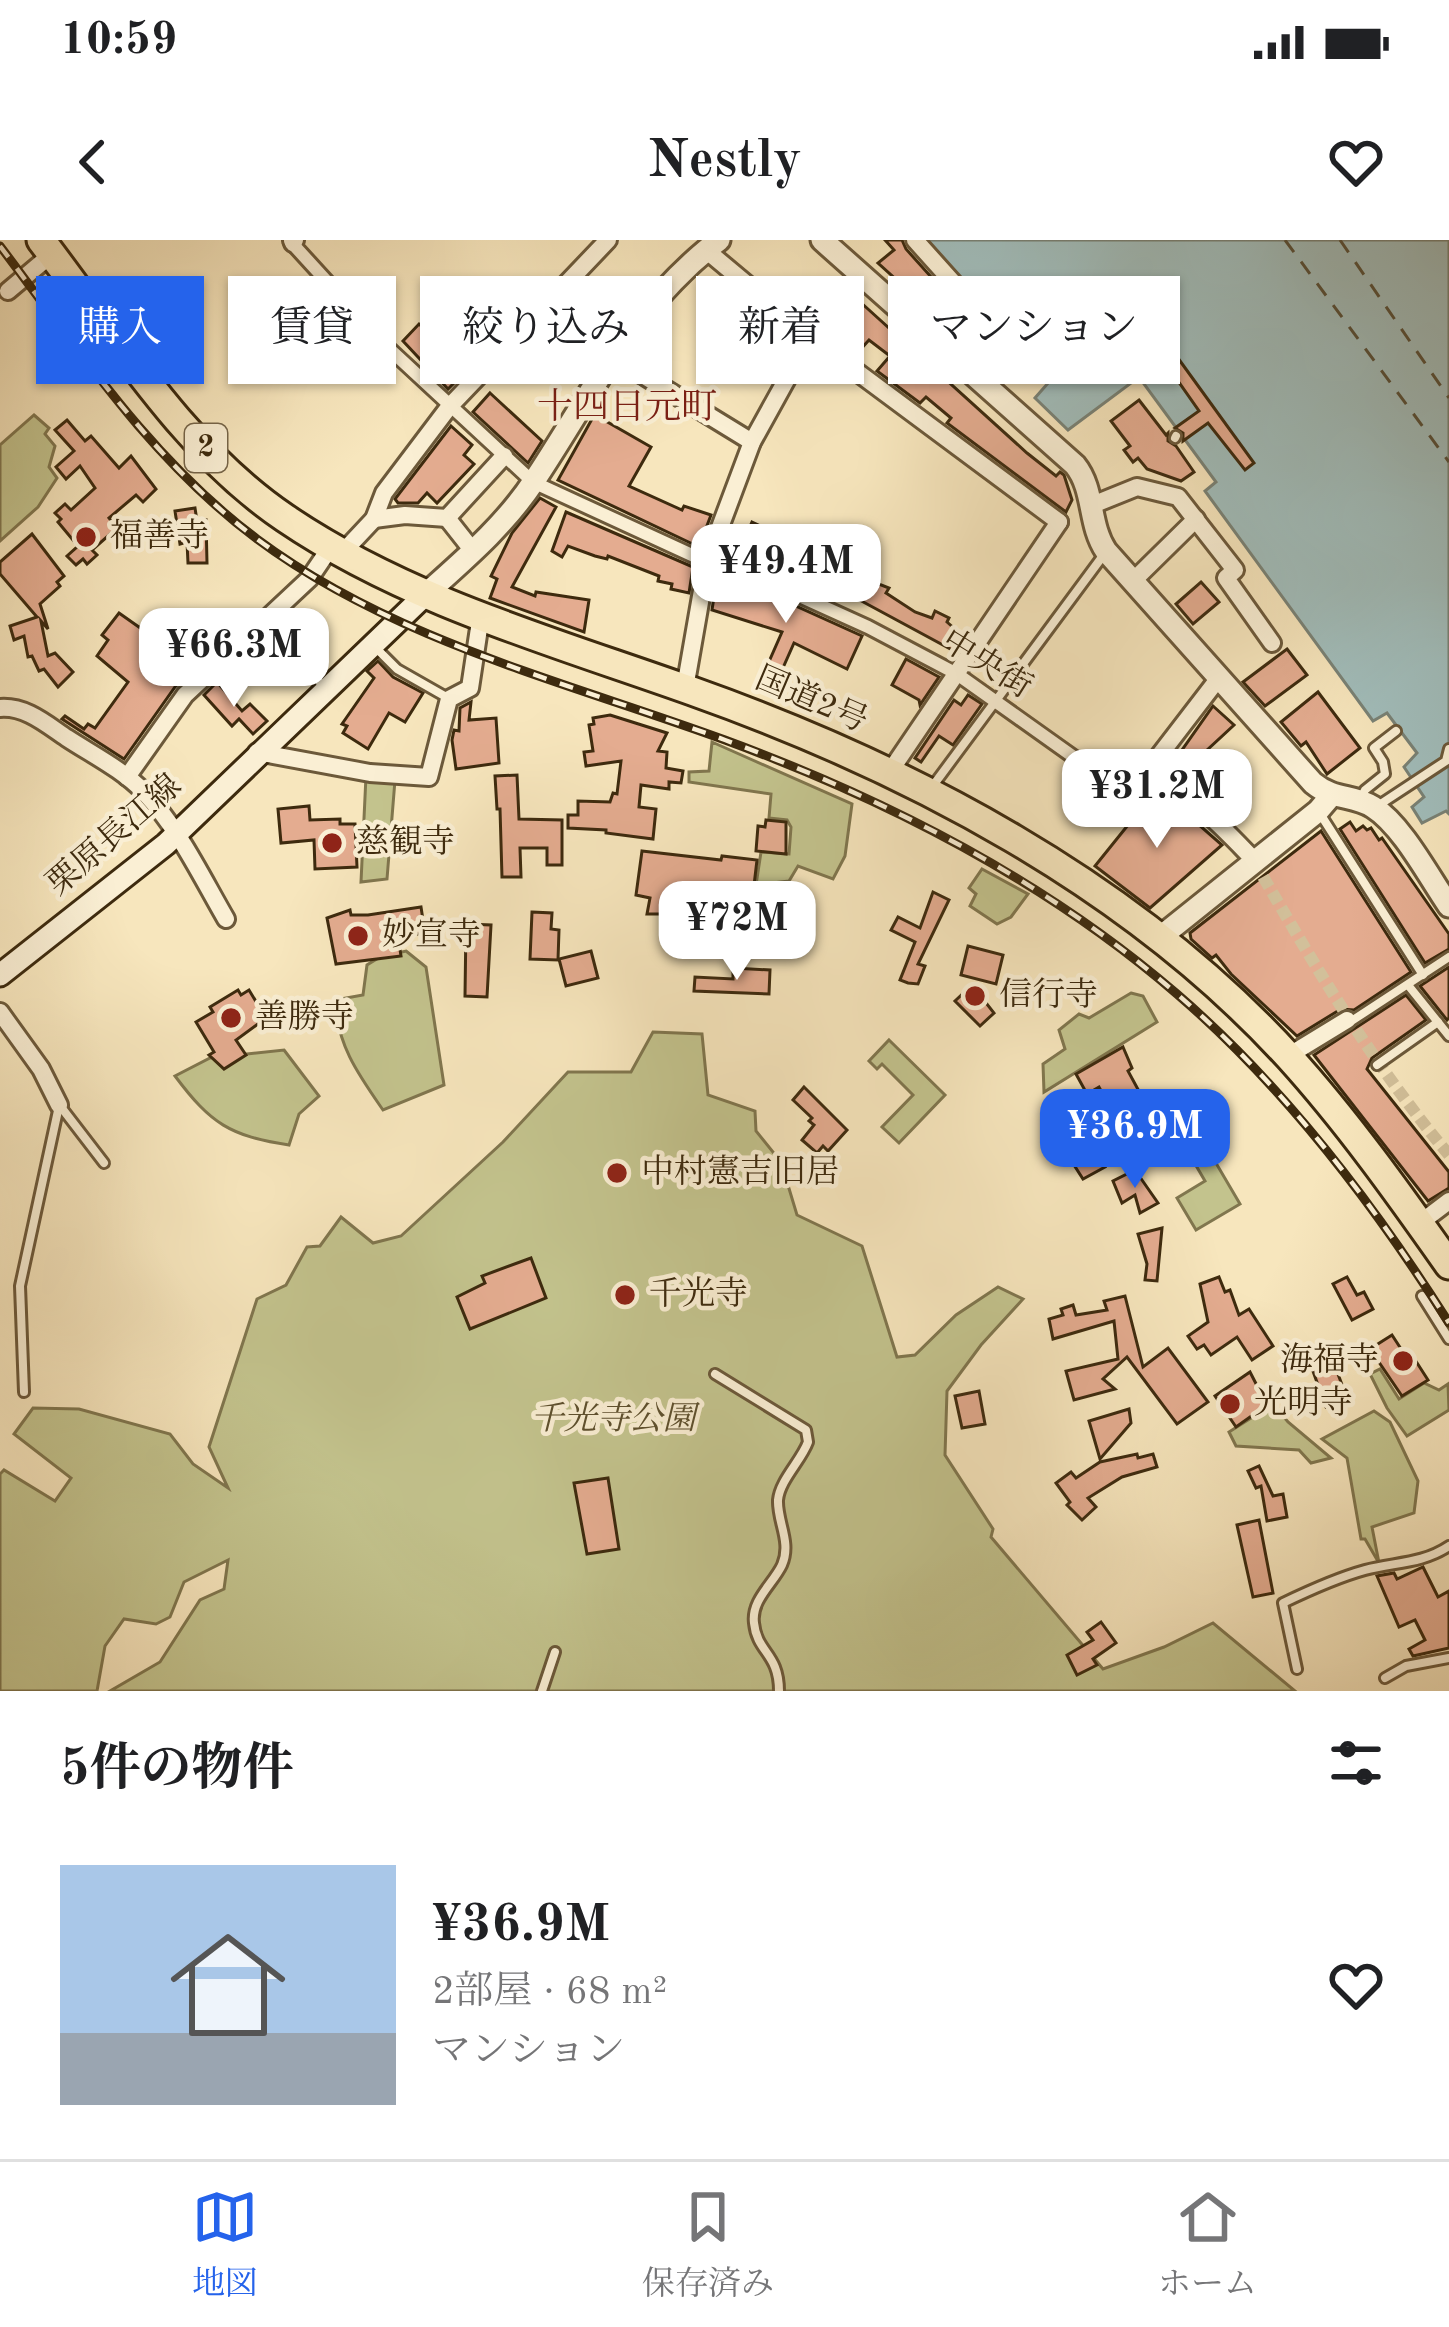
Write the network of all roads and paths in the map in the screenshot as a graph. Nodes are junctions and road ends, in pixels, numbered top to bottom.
1 (608, 240) edge
2 (822, 240) edge
3 (915, 240) edge
4 (292, 241) edge
5 (712, 245) edge
6 (50, 246) edge
7 (745, 276) edge
8 (859, 276) edge
9 (947, 276) edge
10 (864, 280) edge
11 (672, 281) edge
12 (4, 286) edge
13 (888, 301) edge
14 (864, 378) edge
15 (592, 384) edge
16 (657, 384) edge
17 (784, 384) edge
18 (983, 384) edge
19 (448, 407) junction
20 (752, 442) junction
21 (504, 456) junction
22 (533, 482) junction
23 (1090, 512) junction
24 (447, 518) junction
25 (374, 519) junction
26 (1196, 519) junction
27 (1059, 522) junction
28 (338, 548) junction
29 (473, 551) junction
30 (1106, 551) junction
31 (707, 562) junction
32 (1132, 582) junction
33 (425, 594) junction
34 (481, 615) junction
35 (264, 619) junction
36 (373, 644) junction
37 (1272, 644) dead end
38 (957, 674) junction
39 (1218, 679) junction
40 (685, 688) junction
41 (326, 689) junction
42 (449, 699) junction
43 (994, 699) junction
44 (0, 708) edge
45 (1396, 731) dead end
46 (1449, 749) edge
47 (257, 752) junction
48 (890, 773) junction
49 (127, 777) junction
50 (1142, 778) junction
51 (927, 793) junction
52 (1324, 804) junction
53 (1367, 805) junction
54 (176, 832) junction
55 (1254, 860) junction
56 (1449, 905) edge
57 (226, 919) dead end
58 (1158, 939) junction
59 (1449, 957) edge
60 (0, 974) edge
61 (1423, 975) junction
62 (1408, 985) junction
63 (0, 1012) edge
64 (1348, 1022) joint
65 (1438, 1022) junction
66 (1449, 1036) edge
67 (1288, 1056) junction
68 (1377, 1065) dead end
69 (59, 1105) junction
70 (104, 1163) dead end
71 (1449, 1201) edge
72 (1420, 1223) junction
73 (1449, 1265) edge
74 (1422, 1296) dead end
75 (1449, 1339) edge
76 (715, 1374) dead end
77 (24, 1392) dead end
78 (1449, 1546) edge
79 (555, 1652) dead end
80 (1449, 1658) edge
81 (1298, 1669) dead end
82 (1385, 1678) dead end
83 (542, 1691) edge
84 (779, 1691) edge

1 - 19 street
2 - 8 street
3 - 9 street
4 - 19 street, 中央街
5 - 7 street
5 - 11 street, 栗原長江線
6 - 12 street
6 - 28 highway, 国道2号 / 2
10 - 13 street
14 - 27 street
15 - 22 street, 栗原長江線
16 - 20 street
17 - 20 street
18 - 23 street
19 - 21 street, 中央街
19 - 25 street
20 - 31 street
21 - 22 street, 中央街
21 - 24 street
22 - 29 street, 栗原長江線
22 - 31 street, 中央街
23 - 26 street
23 - 27 street
23 - 30 street
24 - 25 street
24 - 29 street
25 - 28 street
26 - 32 street
26 - 37 street
27 - 38 street
28 - 33 highway, 国道2号 / 2
28 - 35 street
29 - 33 street, 栗原長江線
30 - 32 street
30 - 43 lane
31 - 38 street, 中央街
31 - 40 street
32 - 39 street
33 - 34 highway, 国道2号 / 2
33 - 36 street, 栗原長江線
34 - 40 highway, 国道2号 / 2
34 - 42 street
35 - 41 lane
35 - 49 street
36 - 41 street, 栗原長江線
36 - 42 lane
38 - 43 street, 中央街
38 - 48 street
39 - 50 street
39 - 52 street
40 - 48 highway, 国道2号 / 2
41 - 47 street, 栗原長江線
42 - 47 street
43 - 50 street, 中央街
43 - 51 lane
44 - 49 street
45 - 53 lane
46 - 53 lane
47 - 54 street, 栗原長江線
48 - 51 highway, 国道2号 / 2
49 - 54 street
50 - 55 street
51 - 58 highway, 国道2号 / 2
52 - 53 street
52 - 55 street
52 - 61 lane
53 - 56 street
54 - 57 street
54 - 60 street, 栗原長江線
55 - 58 street
58 - 67 highway, 国道2号 / 2
59 - 61 lane
61 - 62 lane
62 - 64 lane
62 - 65 lane
63 - 69 street
64 - 67 street
65 - 66 lane
65 - 68 lane
67 - 72 highway, 国道2号 / 2
69 - 70 lane
69 - 77 lane
71 - 72 street
72 - 73 highway, 国道2号 / 2
74 - 75 lane
76 - 84 lane
78 - 81 lane
79 - 83 lane
80 - 82 lane

